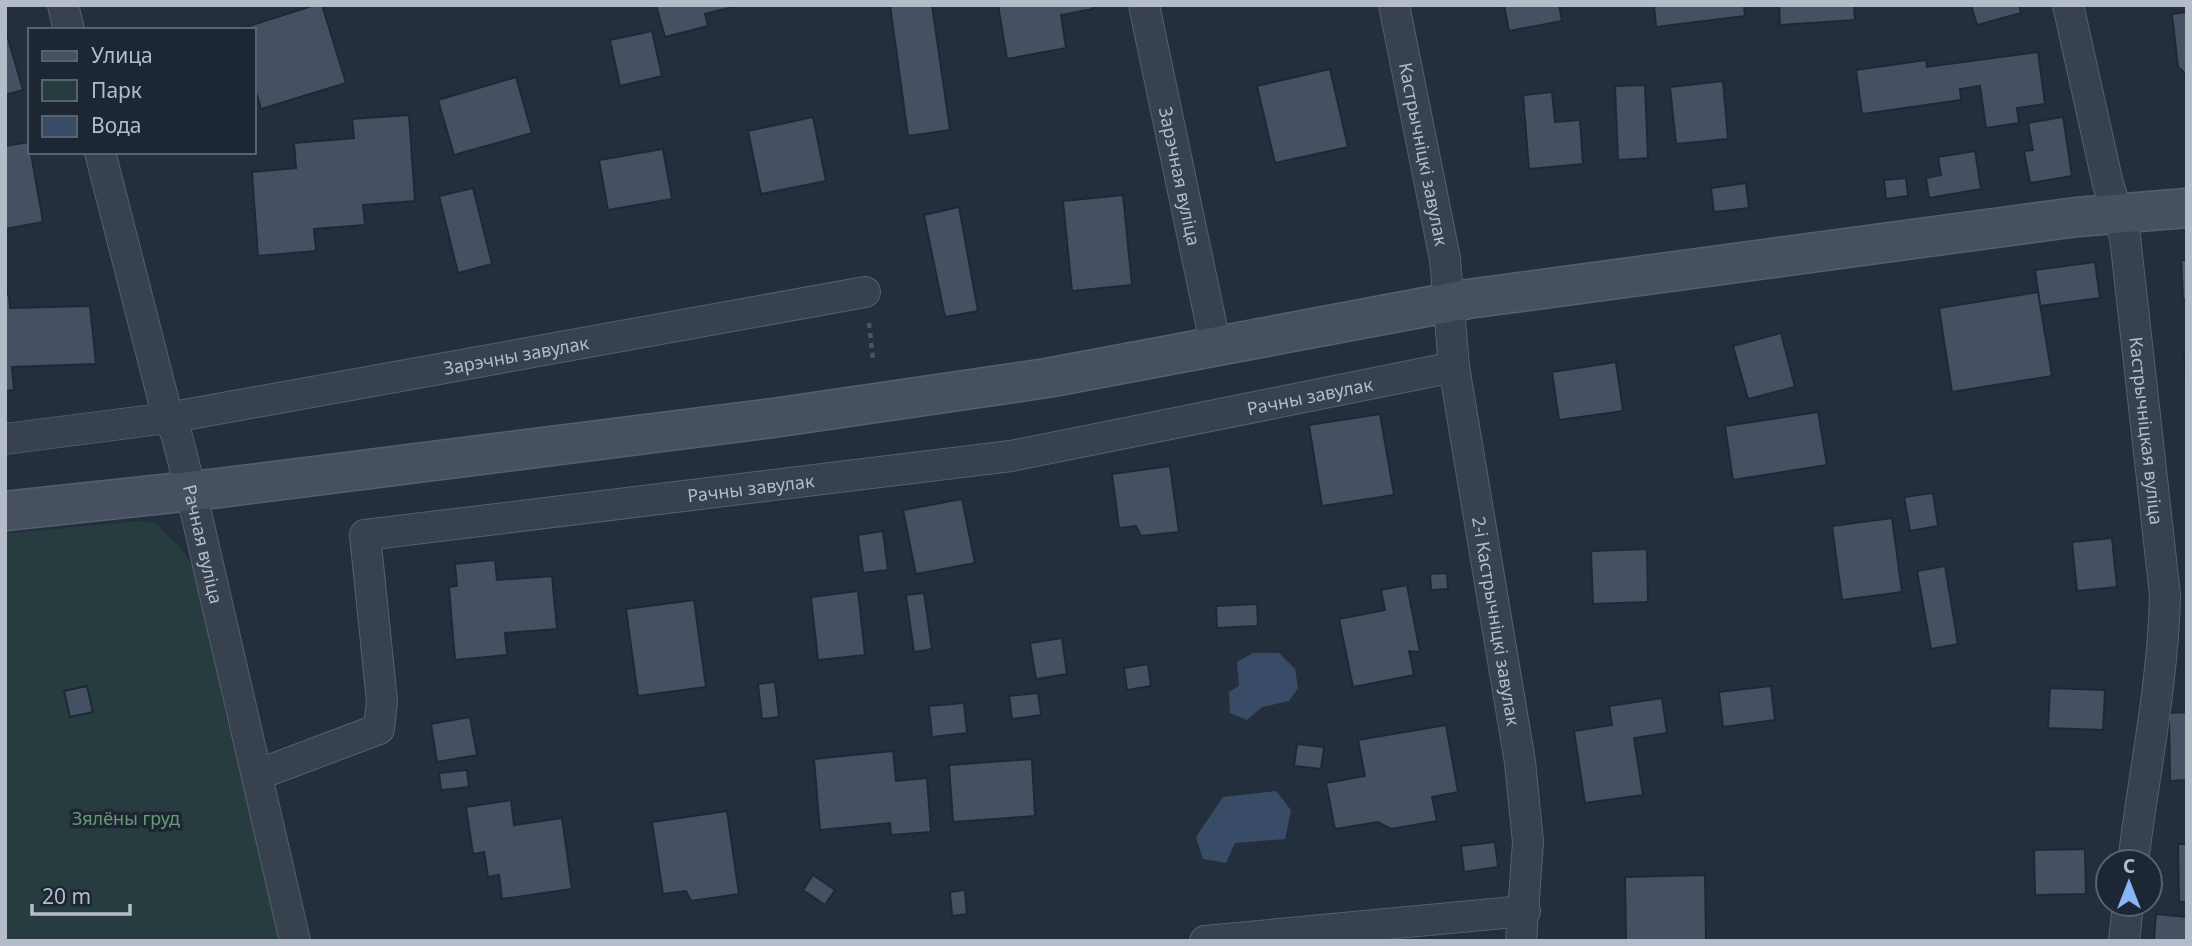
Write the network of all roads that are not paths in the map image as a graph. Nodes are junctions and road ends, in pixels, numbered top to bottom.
1 (62, 5) edge
2 (1144, 5) edge
3 (1394, 5) edge
4 (2068, 5) edge
5 (68, 28) edge
6 (101, 154) edge
7 (2187, 208) edge
8 (2116, 215) junction
9 (866, 292) dead end
10 (1447, 303) junction
11 (1216, 347) junction
12 (1454, 367) junction
13 (168, 418) junction
14 (5, 439) edge
15 (191, 491) junction
16 (5, 511) edge
17 (257, 775) junction
18 (2135, 848) edge
19 (1525, 911) junction
20 (2126, 918) edge
21 (295, 941) edge
22 (1205, 941) edge
23 (1521, 941) edge
24 (2124, 941) edge

1 - 5 street
2 - 11 street, Зарэчная вуліца
3 - 10 street, Кастрычніцкі завулак
4 - 8 street, Кастрычніцкая вуліца
6 - 13 street, Рачная вуліца
7 - 8 main road
8 - 10 main road
8 - 18 street, Кастрычніцкая вуліца
9 - 13 street, Зарэчны завулак
10 - 11 main road
10 - 12 street, 2-і Кастрычніцкі завулак
11 - 15 main road
12 - 17 street, Рачны завулак
12 - 19 street, 2-і Кастрычніцкі завулак
13 - 14 street, Зарэчны завулак
13 - 15 street, Рачная вуліца
15 - 16 main road
15 - 17 street, Рачная вуліца
17 - 21 street, Рачная вуліца
19 - 22 street
19 - 23 street, 2-і Кастрычніцкі завулак
20 - 24 street

